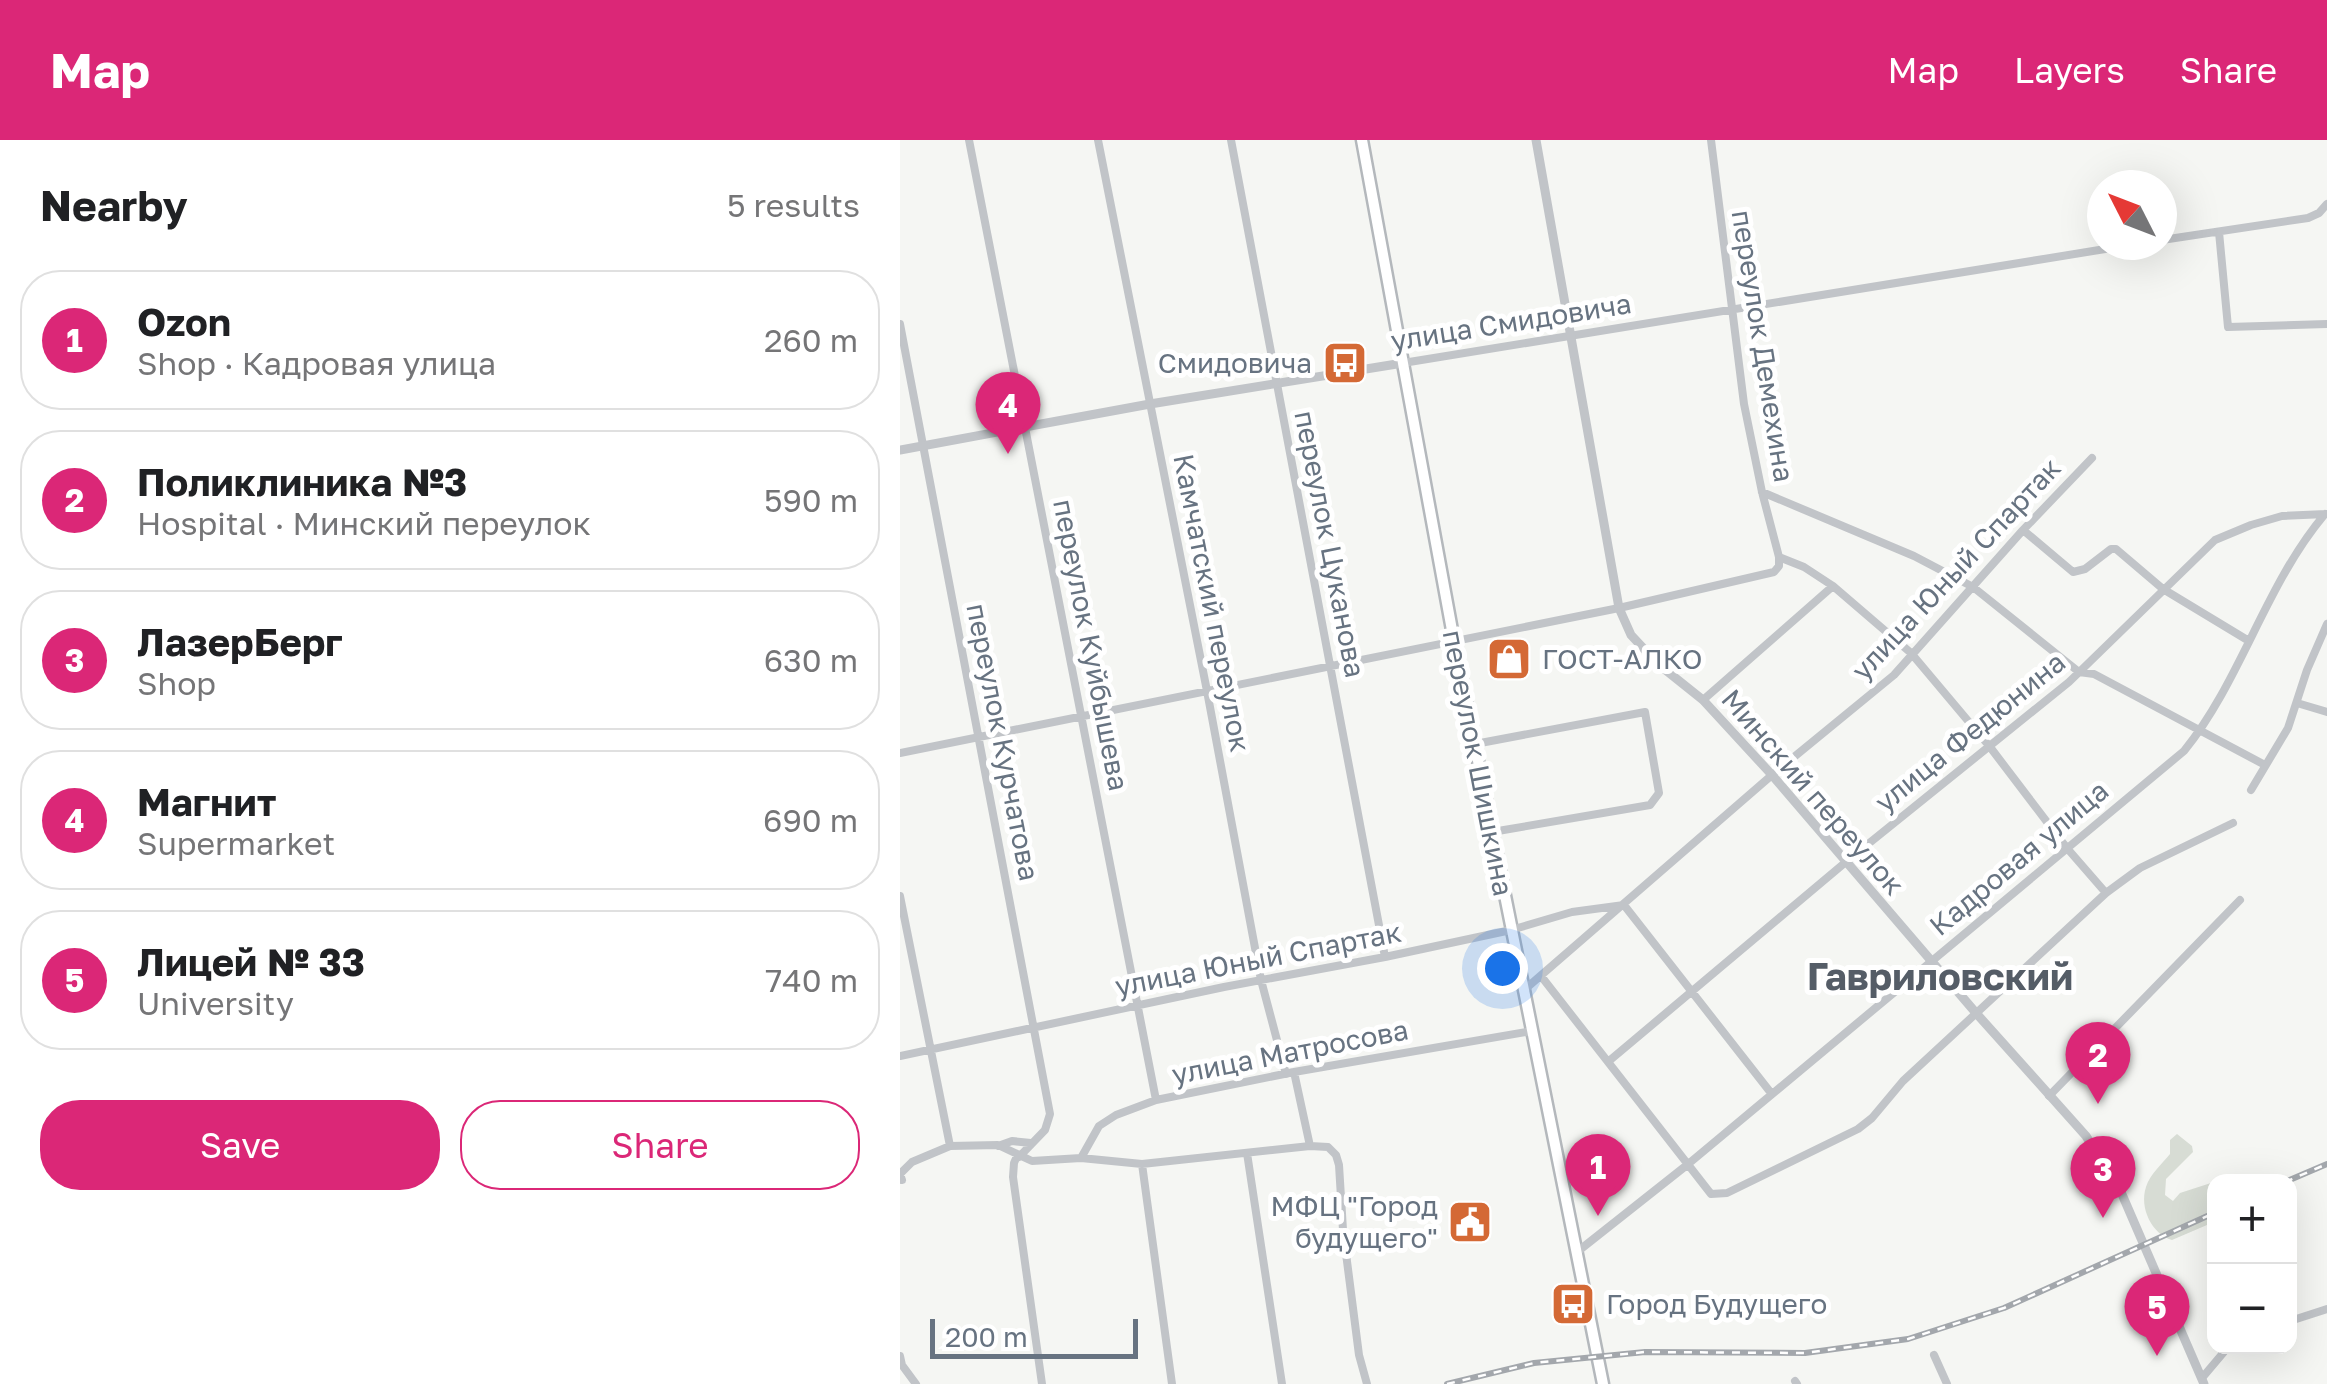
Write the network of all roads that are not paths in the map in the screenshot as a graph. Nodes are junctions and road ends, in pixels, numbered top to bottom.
1 (969, 140) edge
2 (1098, 140) edge
3 (1231, 140) edge
4 (1362, 140) edge
5 (1536, 140) edge
6 (1711, 140) edge
7 (2327, 204) edge
8 (2219, 232) junction
9 (2177, 238) edge
10 (2087, 252) edge
11 (1733, 309) junction
12 (900, 324) edge
13 (2327, 324) edge
14 (1572, 334) junction
15 (1402, 363) junction
16 (1277, 384) junction
17 (1150, 404) junction
18 (1025, 428) junction
19 (924, 445) junction
20 (900, 450) edge
21 (2092, 458) dead end
22 (1762, 492) junction
23 (2326, 514) edge
24 (2022, 530) junction
25 (1778, 557) junction
26 (1833, 586) junction
27 (1972, 586) junction
28 (2163, 589) junction
29 (1619, 608) junction
30 (2327, 624) edge
31 (2249, 641) junction
32 (1454, 642) junction
33 (1912, 653) junction
34 (1330, 666) junction
35 (2079, 672) junction
36 (1207, 691) junction
37 (1703, 700) junction
38 (2297, 703) junction
39 (2327, 712) edge
40 (1082, 716) junction
41 (2200, 732) junction
42 (980, 737) junction
43 (1475, 744) junction
44 (1990, 747) junction
45 (900, 753) edge
46 (2265, 765) junction
47 (1772, 775) junction
48 (2252, 790) dead end
49 (2233, 822) dead end
50 (1492, 832) junction
51 (2066, 847) junction
52 (1846, 861) junction
53 (2106, 893) junction
54 (900, 896) edge
55 (2240, 900) dead end
56 (1624, 904) junction
57 (1511, 930) junction
58 (1385, 957) junction
59 (1931, 961) junction
60 (1541, 976) junction
61 (1261, 980) junction
62 (1523, 990) junction
63 (1692, 992) junction
64 (1138, 1006) junction
65 (1976, 1013) junction
66 (1032, 1028) junction
67 (1532, 1030) junction
68 (929, 1050) junction
69 (900, 1056) edge
70 (1609, 1062) junction
71 (1290, 1073) junction
72 (1771, 1093) junction
73 (2050, 1096) junction
74 (1156, 1100) junction
75 (1031, 1143) junction
76 (950, 1146) junction
77 (998, 1146) junction
78 (1310, 1146) junction
79 (1247, 1152) junction
80 (1018, 1156) junction
81 (1081, 1158) junction
82 (1142, 1164) junction
83 (1687, 1165) junction
84 (902, 1180) edge
85 (1577, 1252) junction
86 (2327, 1309) edge
87 (2297, 1319) edge
88 (2223, 1354) edge
89 (1934, 1355) dead end
90 (900, 1356) edge
91 (2203, 1381) edge
92 (916, 1384) edge
93 (1042, 1384) edge
94 (1172, 1384) edge
95 (1282, 1384) edge
96 (1367, 1384) edge
97 (1603, 1384) edge
98 (1946, 1384) edge

1 - 18 street, переулок Куйбышева
2 - 17 street, Камчатский переулок
3 - 16 street, переулок Цуканова
4 - 15 main road, переулок Шишкина
5 - 14 street, Минский переулок
6 - 11 street, переулок Демехина
7 - 8 street
8 - 9 street
8 - 13 street
10 - 11 street, улица Смидовича
11 - 14 street, улица Смидовича
11 - 22 street, переулок Демехина
12 - 19 street, переулок Курчатова
14 - 15 street, улица Смидовича
14 - 29 street, Минский переулок
15 - 16 street, улица Смидовича
15 - 32 main road, переулок Шишкина
16 - 17 street, улица Смидовича
16 - 34 street, переулок Цуканова
17 - 18 street, улица Смидовича
17 - 36 street, Камчатский переулок
18 - 19 street, улица Смидовича
18 - 40 street, переулок Куйбышева
19 - 20 street, улица Смидовича
19 - 42 street, переулок Курчатова
21 - 24 street, улица Юный Спартак
22 - 25 street, переулок Демехина
22 - 27 street
23 - 28 street, улица Федюнина
23 - 31 street, Кадровая улица
24 - 27 street, улица Юный Спартак
24 - 28 street
25 - 26 street
25 - 29 street
26 - 33 street
26 - 37 street
27 - 33 street, улица Юный Спартак
27 - 35 street
28 - 31 street
28 - 35 street, улица Федюнина
29 - 32 street
29 - 37 street, Минский переулок
30 - 38 street
31 - 41 street, Кадровая улица
32 - 34 street
32 - 43 main road, переулок Шишкина
33 - 44 street
33 - 47 street, улица Юный Спартак
34 - 36 street
34 - 58 street, переулок Цуканова
35 - 41 street
35 - 44 street, улица Федюнина
36 - 40 street
36 - 61 street, Камчатский переулок
37 - 47 street, Минский переулок
38 - 39 street
38 - 46 street
40 - 42 street
40 - 64 street, переулок Куйбышева
41 - 46 street
41 - 51 street, Кадровая улица
42 - 45 street
42 - 66 street, переулок Курчатова
43 - 50 main road, переулок Шишкина
43 - 50 street
44 - 51 street
44 - 52 street, улица Федюнина
46 - 48 street
47 - 52 street, Минский переулок
47 - 56 street, улица Юный Спартак
49 - 53 street
50 - 57 main road, переулок Шишкина
51 - 53 street
51 - 59 street, Кадровая улица
52 - 59 street, Минский переулок
52 - 63 street, улица Федюнина
53 - 65 street
54 - 68 street
55 - 73 street
56 - 57 street, улица Юный Спартак
56 - 60 street, улица Юный Спартак
56 - 63 street
57 - 58 street, улица Юный Спартак
57 - 62 main road, переулок Шишкина
58 - 61 street, улица Юный Спартак
59 - 65 street, Минский переулок
59 - 72 street, Кадровая улица
60 - 62 street, улица Юный Спартак
60 - 70 street
61 - 64 street, улица Юный Спартак
61 - 71 street, Камчатский переулок
62 - 67 main road, переулок Шишкина
63 - 70 street, улица Федюнина
63 - 72 street
64 - 66 street, улица Юный Спартак
64 - 74 street, переулок Куйбышева
65 - 73 street, Минский переулок
65 - 83 street
66 - 68 street, улица Юный Спартак
66 - 75 street, переулок Курчатова
67 - 71 street, улица Матросова
67 - 85 main road, переулок Шишкина
68 - 69 street, улица Юный Спартак
68 - 76 street
70 - 83 street
71 - 74 street, улица Матросова
71 - 78 street, Камчатский переулок
72 - 83 street, Кадровая улица
73 - 91 street, Минский переулок
74 - 81 street, улица Матросова
75 - 77 street
75 - 80 street, переулок Курчатова
76 - 77 street
76 - 84 street
77 - 80 street
78 - 79 street
78 - 96 street
79 - 82 street
79 - 95 street
80 - 81 street
80 - 93 street
81 - 82 street
82 - 94 street
83 - 85 street, Кадровая улица
85 - 97 main road, переулок Шишкина
86 - 87 street
88 - 91 street
89 - 98 street
90 - 92 street

